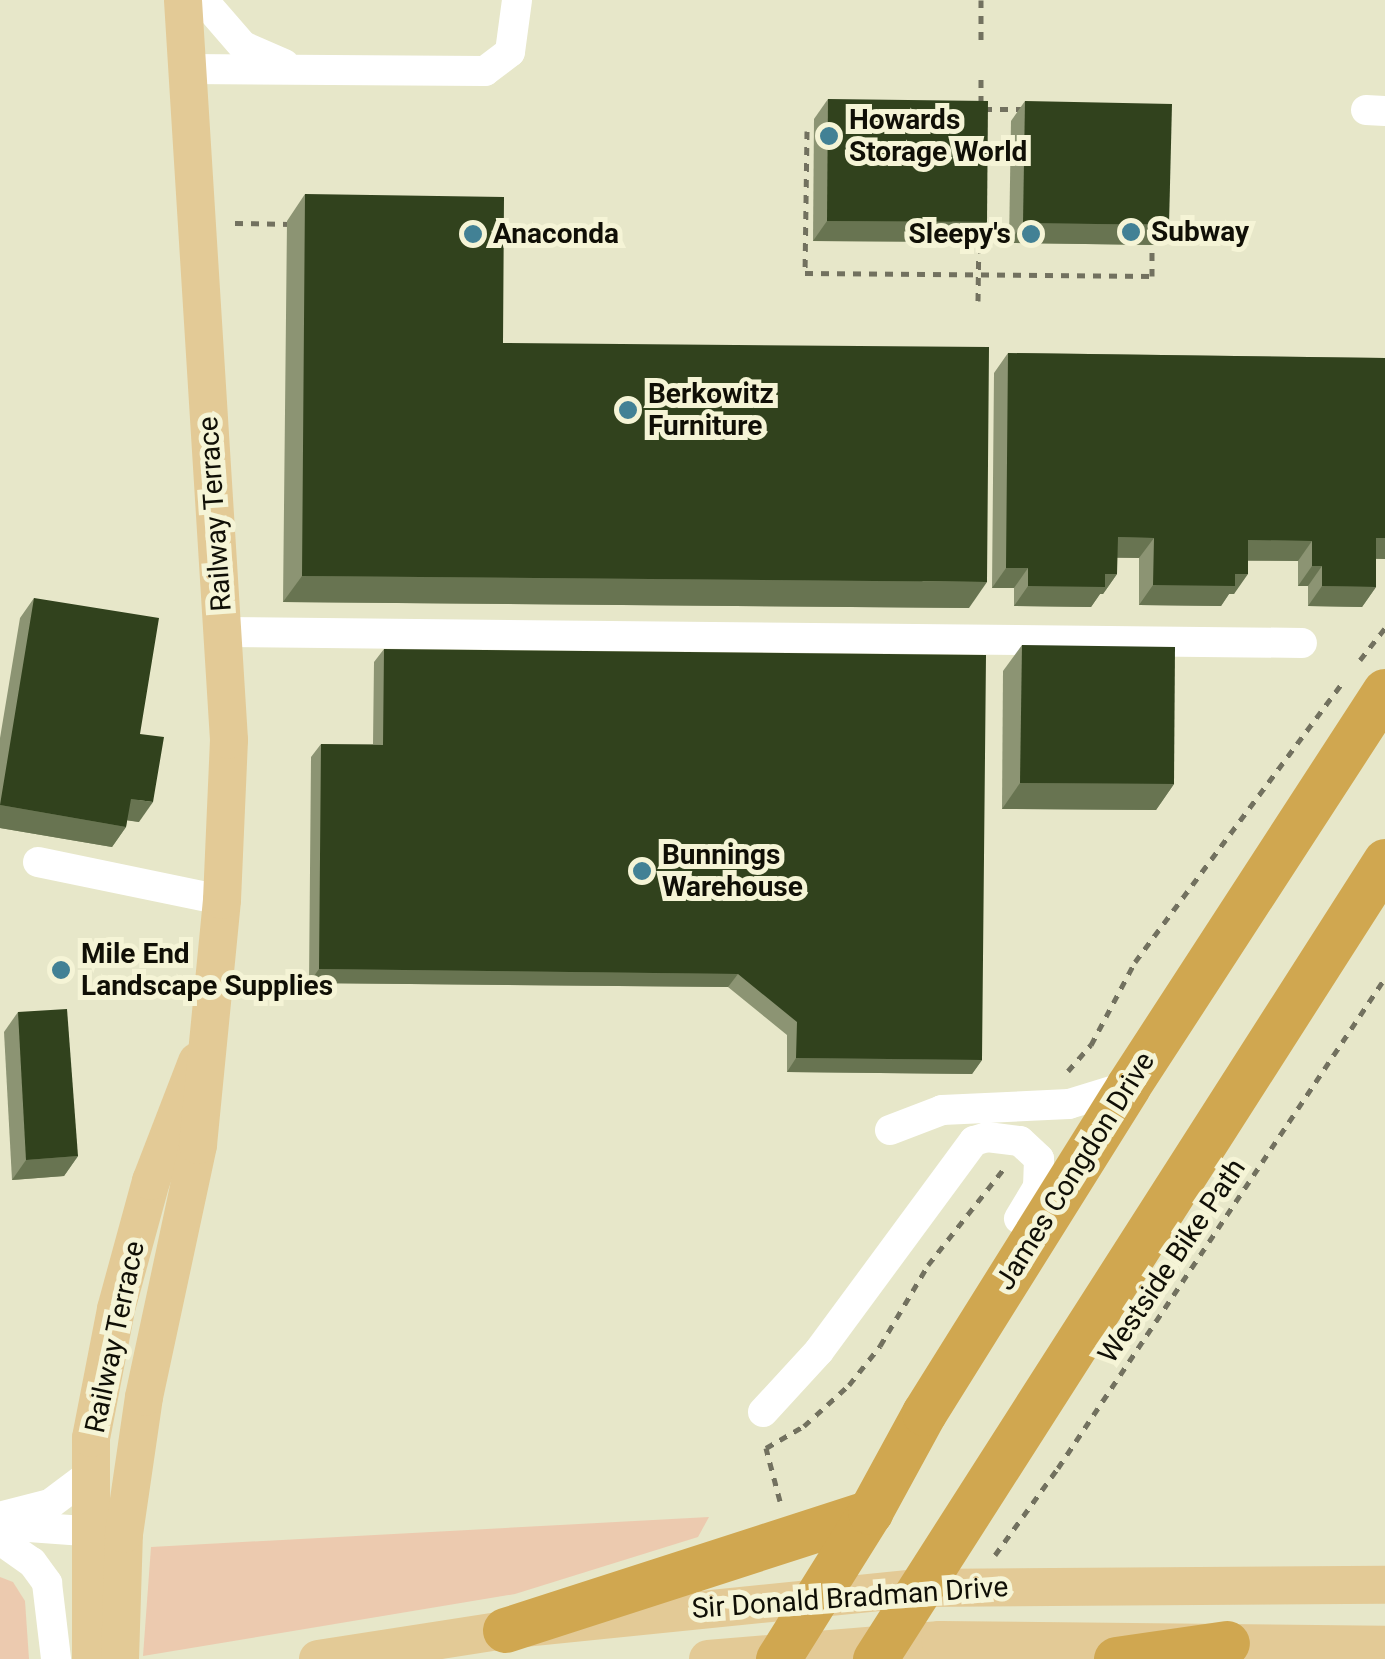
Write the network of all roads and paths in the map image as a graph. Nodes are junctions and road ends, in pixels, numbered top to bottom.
1 (183, 0) edge
2 (203, 0) edge
3 (517, 0) edge
4 (981, 0) edge
5 (981, 46) dead end
6 (188, 69) junction
7 (296, 70) junction
8 (981, 77) dead end
9 (981, 108) junction
10 (1038, 110) edge
11 (980, 127) edge
12 (807, 131) dead end
13 (980, 219) edge
14 (234, 222) dead end
15 (292, 224) dead end
16 (1152, 240) edge
17 (979, 275) junction
18 (978, 301) dead end
19 (1385, 628) edge
20 (222, 632) junction
21 (1302, 643) dead end
22 (1364, 676) edge
23 (1385, 861) edge
24 (38, 862) dead end
25 (222, 900) junction
26 (1385, 978) edge
27 (212, 1028) junction
28 (1064, 1075) dead end
29 (1128, 1086) junction
30 (890, 1130) dead end
31 (1014, 1157) dead end
32 (763, 1412) dead end
33 (924, 1413) junction
34 (90, 1474) junction
35 (783, 1509) dead end
36 (870, 1512) junction
37 (0, 1517) edge
38 (0, 1525) edge
39 (106, 1533) junction
40 (0, 1540) edge
41 (988, 1564) dead end
42 (1385, 1586) edge
43 (921, 1588) junction
44 (818, 1595) junction
45 (506, 1630) junction
46 (1227, 1643) junction
47 (1385, 1645) edge
48 (880, 1650) edge
49 (781, 1655) edge
50 (56, 1659) edge
51 (91, 1659) edge
52 (120, 1659) edge
53 (318, 1659) edge
54 (708, 1659) edge
55 (1116, 1659) edge

1 - 6 main road, Railway Terrace
2 - 7 lane
3 - 7 lane
4 - 5 path
6 - 7 lane
6 - 20 main road, Railway Terrace
8 - 9 path
9 - 10 path
9 - 11 path
12 - 17 path
13 - 17 path
14 - 15 path
16 - 17 path
17 - 18 path
19 - 22 path
20 - 21 lane
20 - 25 main road, Railway Terrace
22 - 28 path
22 - 29 highway, James Congdon Drive
23 - 43 highway
24 - 25 lane
25 - 27 main road, Railway Terrace
26 - 41 path, Westside Bike Path
27 - 34 main road, Railway Terrace
27 - 39 main road, Railway Terrace
29 - 30 lane
29 - 33 highway, James Congdon Drive
31 - 35 path
32 - 33 lane
33 - 36 highway, James Congdon Drive
34 - 37 lane
34 - 39 main road, Railway Terrace
36 - 44 highway, James Congdon Drive
36 - 45 highway
38 - 39 lane
39 - 51 main road, Railway Terrace
39 - 52 main road, Railway Terrace
40 - 50 lane
42 - 43 main road, Sir Donald Bradman Drive
43 - 44 main road, Sir Donald Bradman Drive
43 - 48 highway
44 - 45 main road, Sir Donald Bradman Drive
44 - 49 highway, James Congdon Drive
45 - 53 main road, Sir Donald Bradman Drive
46 - 47 main road, Sir Donald Bradman Drive
46 - 48 main road, Sir Donald Bradman Drive
46 - 55 highway
48 - 49 main road, Sir Donald Bradman Drive
49 - 54 main road, Sir Donald Bradman Drive

